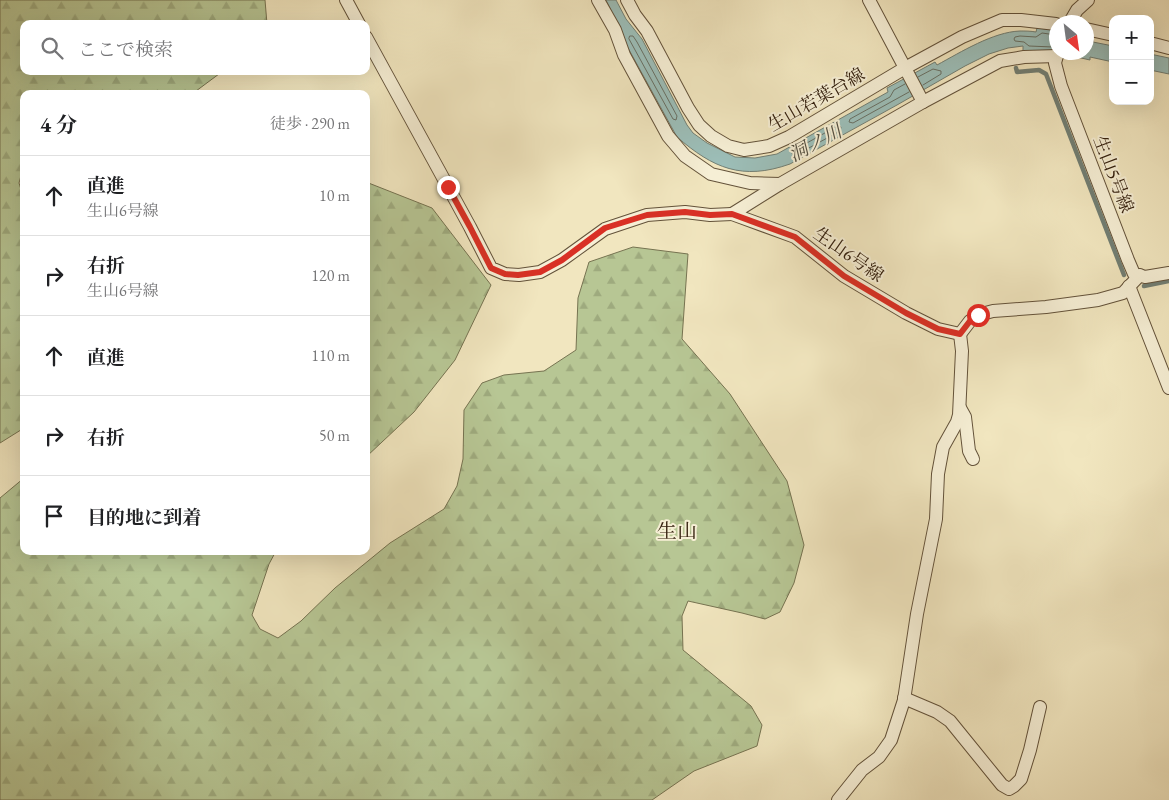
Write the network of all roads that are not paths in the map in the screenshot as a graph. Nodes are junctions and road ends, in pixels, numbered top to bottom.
1 (346, 0) edge
2 (598, 0) edge
3 (627, 0) edge
4 (869, 0) edge
5 (1088, 0) edge
6 (1074, 15) edge
7 (357, 20) edge
8 (1049, 23) edge
9 (1094, 31) edge
10 (1109, 34) edge
11 (370, 44) edge
12 (1154, 45) edge
13 (1169, 48) edge
14 (1049, 55) edge
15 (1056, 60) edge
16 (905, 68) junction
17 (923, 102) junction
18 (780, 184) junction
19 (732, 214) junction
20 (1169, 273) edge
21 (1140, 275) junction
22 (1129, 286) junction
23 (960, 334) junction
24 (1169, 388) edge
25 (960, 408) junction
26 (973, 459) dead end
27 (904, 698) junction
28 (1040, 707) dead end
29 (838, 800) edge

1 - 7 street
2 - 18 street
3 - 16 street, 生山若葉台線
4 - 16 street
5 - 6 street
8 - 16 street, 生山若葉台線
9 - 10 street
11 - 19 street
12 - 13 street
14 - 17 street
15 - 21 street, 生山5号線
16 - 17 street
17 - 18 street
18 - 19 street
19 - 23 street, 生山6号線
20 - 21 street
21 - 22 street
22 - 23 street
22 - 24 street
23 - 25 street
25 - 26 street
25 - 27 street
27 - 28 street
27 - 29 street

